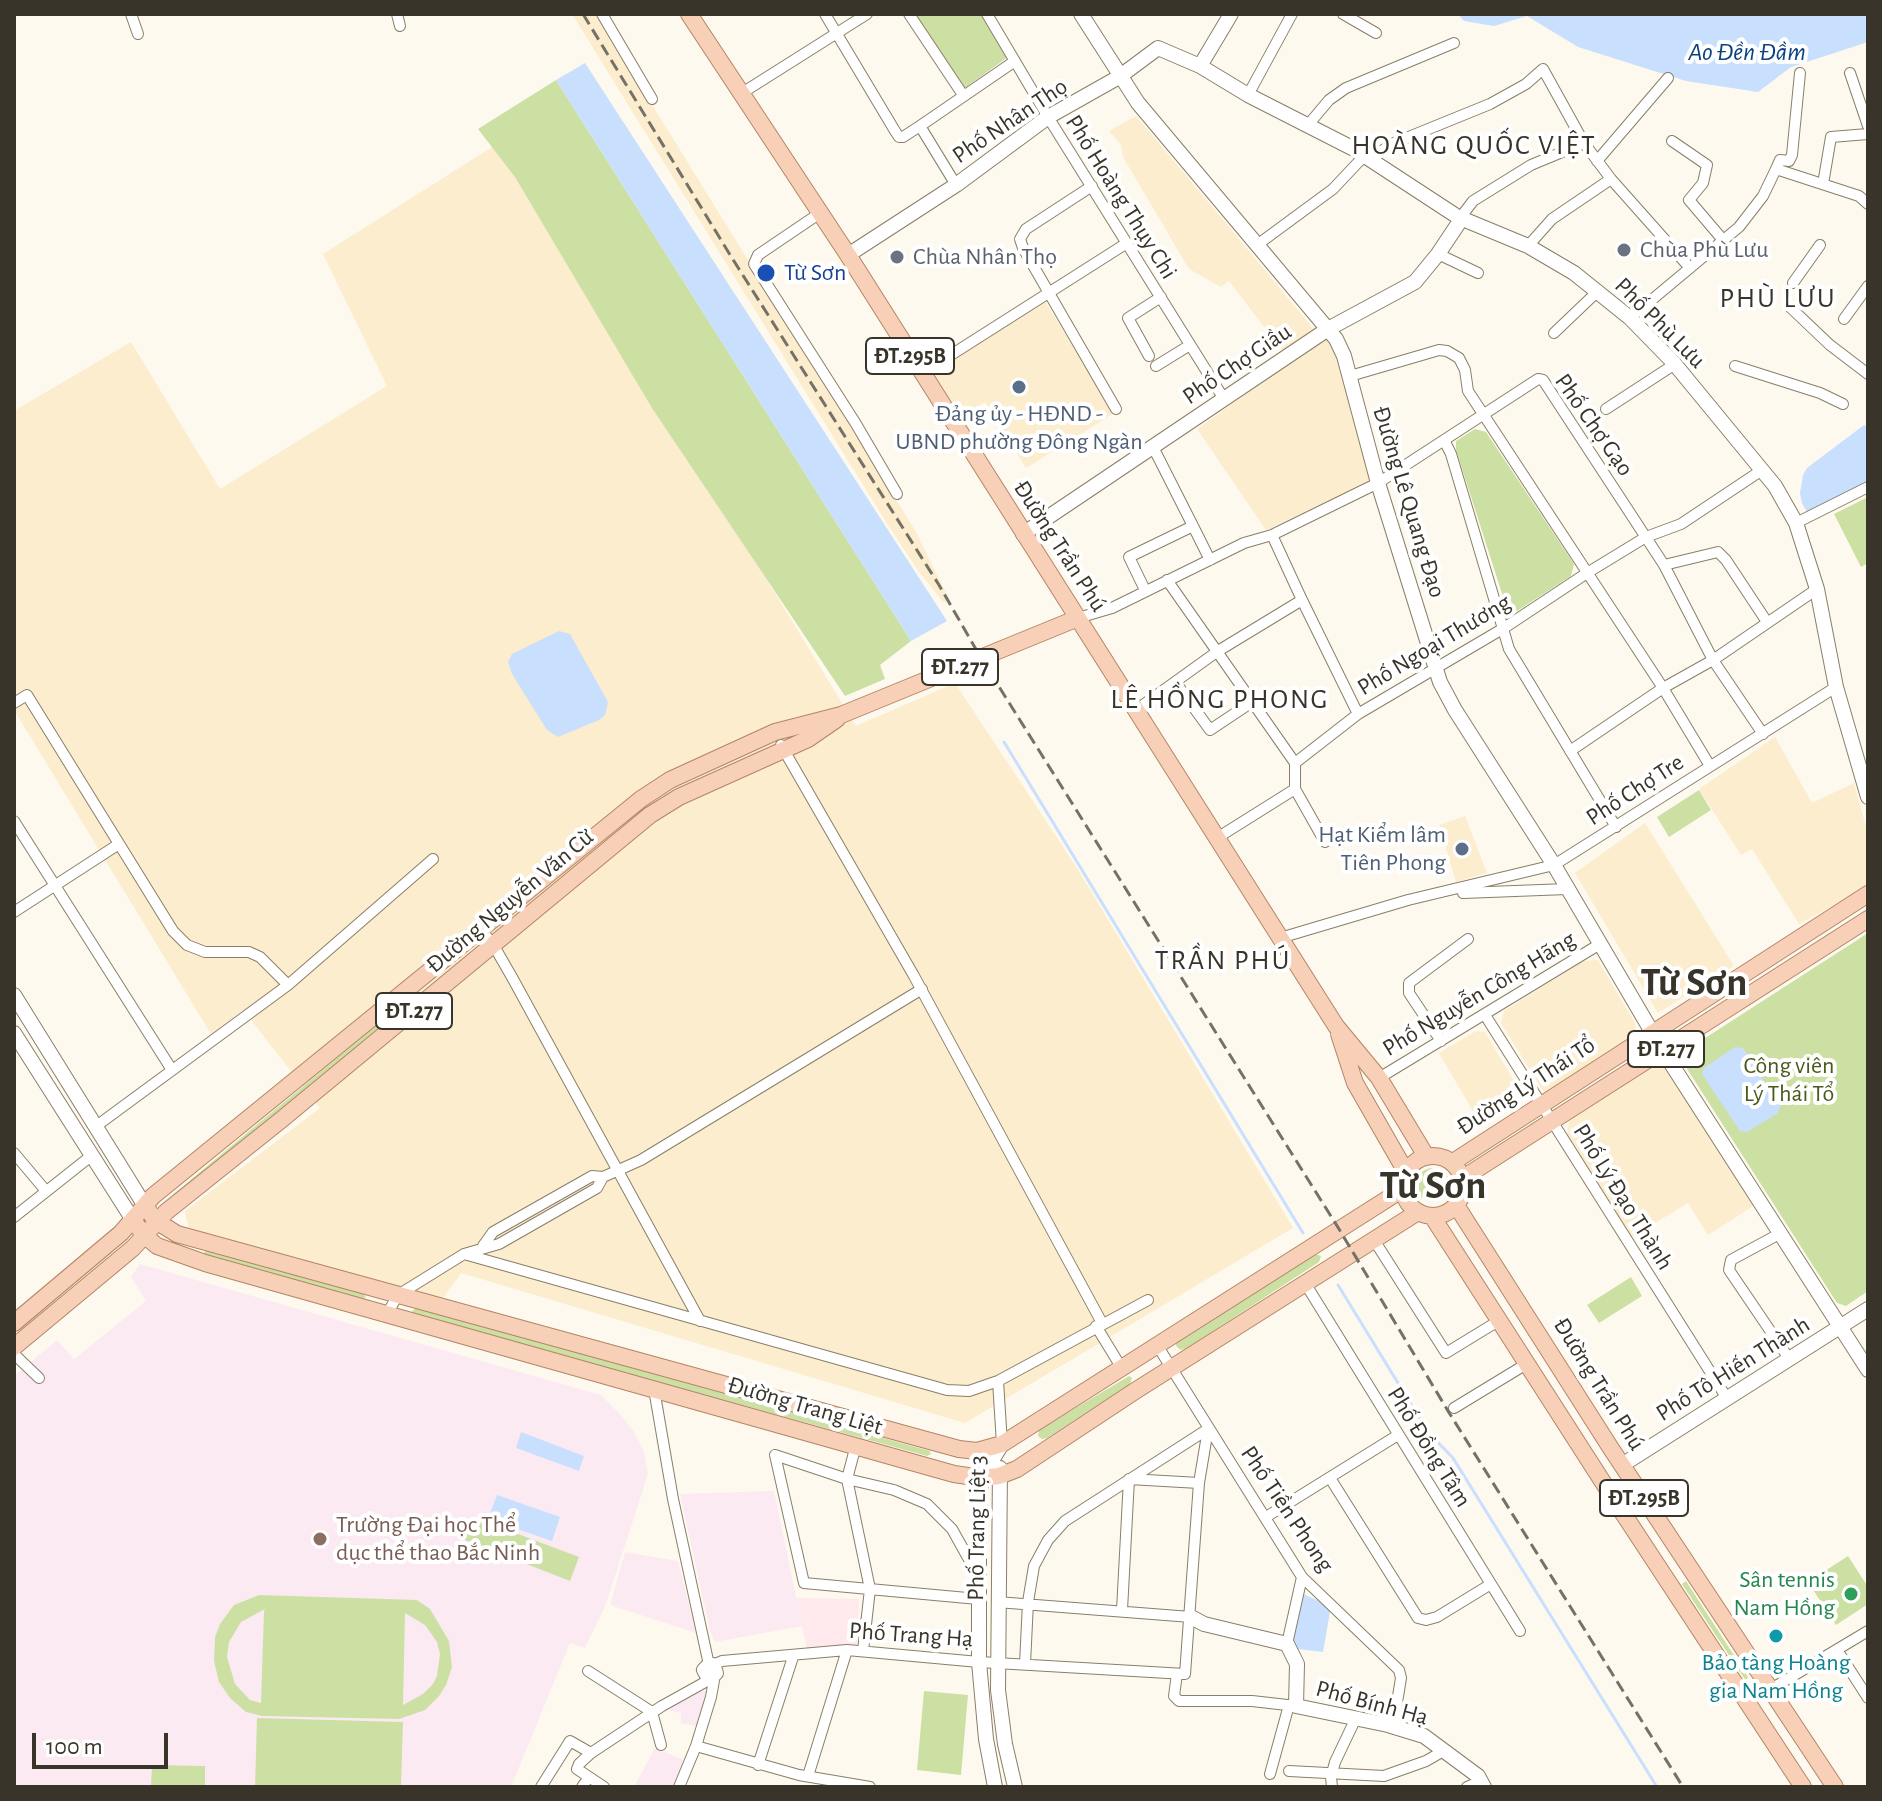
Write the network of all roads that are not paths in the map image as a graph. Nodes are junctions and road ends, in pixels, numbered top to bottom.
1 (131, 14) edge
2 (397, 14) edge
3 (602, 14) edge
4 (689, 14) edge
5 (825, 14) edge
6 (867, 14) edge
7 (909, 14) edge
8 (987, 14) edge
9 (1081, 14) edge
10 (1231, 14) edge
11 (1292, 14) edge
12 (1343, 14) edge
13 (400, 26) dead end
14 (1376, 33) dead end
15 (138, 34) dead end
16 (838, 34) junction
17 (1454, 43) dead end
18 (1015, 61) junction
19 (1200, 66) junction
20 (1800, 73) dead end
21 (1850, 73) dead end
22 (1119, 77) junction
23 (1668, 78) dead end
24 (742, 93) junction
25 (963, 95) junction
26 (1248, 95) junction
27 (652, 99) dead end
28 (1048, 117) junction
29 (1308, 125) junction
30 (920, 126) junction
31 (1868, 126) edge
32 (1868, 134) edge
33 (1672, 141) dead end
34 (1584, 143) junction
35 (1367, 157) junction
36 (1597, 161) junction
37 (1776, 169) junction
38 (1611, 179) junction
39 (1823, 184) junction
40 (956, 185) junction
41 (1092, 186) junction
42 (1868, 204) edge
43 (820, 213) junction
44 (1461, 218) junction
45 (1723, 240) junction
46 (1127, 243) junction
47 (1257, 245) junction
48 (1820, 245) dead end
49 (1528, 246) junction
50 (1438, 254) junction
51 (848, 255) junction
52 (1690, 268) junction
53 (1478, 273) dead end
54 (1793, 283) dead end
55 (1598, 291) junction
56 (1866, 291) edge
57 (1048, 293) junction
58 (1161, 297) junction
59 (1790, 307) dead end
60 (1630, 318) junction
61 (1844, 319) dead end
62 (1328, 329) junction
63 (1554, 333) dead end
64 (1190, 345) junction
65 (1675, 364) junction
66 (1735, 366) dead end
67 (921, 374) junction
68 (1868, 374) edge
69 (1350, 376) junction
70 (1224, 399) junction
71 (1843, 404) dead end
72 (1116, 409) dead end
73 (1606, 409) dead end
74 (1484, 412) junction
75 (1444, 440) junction
76 (1153, 447) junction
77 (1762, 470) junction
78 (1378, 483) junction
79 (1868, 487) edge
80 (897, 494) dead end
81 (1796, 523) junction
82 (1193, 526) junction
83 (1023, 534) junction
84 (1272, 535) junction
85 (1646, 537) junction
86 (1210, 560) junction
87 (1664, 565) junction
88 (1587, 573) junction
89 (1167, 580) junction
90 (1817, 589) junction
91 (1145, 590) junction
92 (1302, 600) junction
93 (1078, 618) junction
94 (1767, 622) junction
95 (1504, 628) junction
96 (1218, 651) junction
97 (1713, 660) junction
98 (1435, 669) junction
99 (1176, 683) junction
100 (1836, 687) junction
101 (1663, 688) junction
102 (1252, 702) junction
103 (14, 703) edge
104 (1136, 710) junction
105 (1358, 714) junction
106 (841, 715) junction
107 (775, 732) junction
108 (1763, 734) junction
109 (785, 751) junction
110 (1570, 751) junction
111 (1295, 763) junction
112 (1710, 766) junction
113 (1295, 789) junction
114 (1868, 797) edge
115 (14, 821) edge
116 (1616, 827) junction
117 (1217, 838) junction
118 (1325, 842) dead end
119 (119, 844) junction
120 (433, 859) dead end
121 (1554, 865) junction
122 (54, 884) junction
123 (1567, 889) junction
124 (1441, 893) junction
125 (1868, 894) edge
126 (14, 912) edge
127 (1868, 919) edge
128 (481, 930) junction
129 (1280, 938) junction
130 (1468, 939) dead end
131 (1600, 944) junction
132 (494, 946) junction
133 (1764, 961) junction
134 (1775, 979) junction
135 (288, 985) junction
136 (922, 989) junction
137 (404, 992) junction
138 (17, 1004) edge
139 (417, 1008) junction
140 (1485, 1015) junction
141 (1336, 1026) junction
142 (1652, 1032) junction
143 (14, 1033) edge
144 (1441, 1041) junction
145 (1663, 1051) junction
146 (1365, 1062) junction
147 (172, 1070) junction
148 (1349, 1070) junction
149 (1379, 1078) junction
150 (1360, 1090) junction
151 (1540, 1104) junction
152 (1552, 1122) junction
153 (95, 1127) junction
154 (14, 1153) edge
155 (91, 1156) junction
156 (1426, 1156) junction
157 (1453, 1162) junction
158 (618, 1170) junction
159 (1463, 1178) junction
160 (1405, 1181) junction
161 (46, 1191) junction
162 (183, 1200) junction
163 (1456, 1205) junction
164 (145, 1206) junction
165 (1425, 1214) junction
166 (14, 1217) edge
167 (133, 1220) junction
168 (156, 1221) junction
169 (1781, 1233) junction
170 (144, 1235) junction
171 (188, 1237) junction
172 (1374, 1240) junction
173 (464, 1254) junction
174 (1305, 1283) junction
175 (398, 1295) junction
176 (1148, 1300) dead end
177 (1868, 1309) edge
178 (387, 1314) junction
179 (16, 1318) edge
180 (1500, 1320) junction
181 (700, 1321) junction
182 (1099, 1324) junction
183 (1841, 1326) junction
184 (1545, 1343) junction
185 (1157, 1345) junction
186 (14, 1347) edge
187 (14, 1354) edge
188 (1526, 1360) junction
189 (1790, 1360) junction
190 (1121, 1367) junction
191 (1172, 1368) junction
192 (1868, 1370) edge
193 (39, 1378) dead end
194 (998, 1381) junction
195 (654, 1389) junction
196 (1728, 1400) junction
197 (1454, 1408) dead end
198 (1208, 1429) junction
199 (1398, 1435) junction
200 (1002, 1444) junction
201 (856, 1445) junction
202 (1622, 1465) junction
203 (999, 1476) junction
204 (981, 1478) junction
205 (1330, 1478) junction
206 (847, 1479) junction
207 (1129, 1479) junction
208 (1601, 1479) junction
209 (1199, 1483) junction
210 (1266, 1517) junction
211 (978, 1577) junction
212 (1302, 1577) junction
213 (1491, 1584) junction
214 (870, 1589) junction
215 (978, 1599) junction
216 (997, 1602) junction
217 (1028, 1602) junction
218 (1122, 1610) junction
219 (1191, 1617) junction
220 (1520, 1631) dead end
221 (1868, 1631) edge
222 (1287, 1644) junction
223 (847, 1650) junction
224 (1837, 1650) junction
225 (863, 1651) junction
226 (793, 1657) junction
227 (979, 1662) junction
228 (997, 1663) junction
229 (1025, 1664) junction
230 (712, 1670) junction
231 (588, 1671) dead end
232 (1177, 1674) junction
233 (1771, 1689) junction
234 (1868, 1698) edge
235 (1292, 1705) junction
236 (1749, 1705) junction
237 (652, 1712) junction
238 (1355, 1720) junction
239 (1393, 1727) junction
240 (661, 1745) dead end
241 (696, 1746) junction
242 (1445, 1750) junction
243 (591, 1753) junction
244 (990, 1761) junction
245 (758, 1765) junction
246 (1289, 1771) dead end
247 (1332, 1773) junction
248 (1270, 1774) dead end
249 (808, 1776) junction
250 (589, 1777) junction
251 (1477, 1785) edge
252 (541, 1787) edge
253 (582, 1787) edge
254 (604, 1787) edge
255 (679, 1787) edge
256 (870, 1787) edge
257 (989, 1787) edge
258 (995, 1787) edge
259 (1015, 1787) edge
260 (1332, 1787) edge
261 (1803, 1787) edge
262 (1835, 1787) edge

1 - 15 street
2 - 13 street
3 - 27 street
4 - 24 main road, ĐT.295B
5 - 16 street
6 - 16 street
7 - 25 street
8 - 18 street, Phố Hoàng Thụy Chi
9 - 22 main road, Đường Lê Quang Đạo
10 - 19 main road
11 - 26 street
12 - 14 street
16 - 24 street
16 - 30 street
17 - 29 street
18 - 25 street
18 - 28 street, Phố Hoàng Thụy Chi
19 - 22 main road, Phố Nhân Thọ
19 - 26 main road, Phố Phù Lưu
20 - 37 street
21 - 31 street
22 - 28 main road, Phố Nhân Thọ
22 - 47 main road, Đường Lê Quang Đạo
23 - 36 street
24 - 43 main road, Đường Trần Phú / ĐT.295B
25 - 30 street
26 - 29 main road, Phố Phù Lưu
28 - 40 main road, Phố Nhân Thọ
28 - 41 street, Phố Hoàng Thụy Chi
29 - 35 main road, Phố Phù Lưu
30 - 40 street
32 - 39 street
33 - 45 street
34 - 35 street
34 - 36 street
34 - 44 street
35 - 44 main road, Phố Phù Lưu
35 - 47 street
36 - 38 street
37 - 39 street
37 - 45 street
38 - 49 street
38 - 52 street
39 - 42 street
40 - 51 main road, Phố Nhân Thọ
41 - 46 street, Phố Hoàng Thụy Chi
41 - 57 street
43 - 51 main road, Đường Trần Phú / ĐT.295B
43 - 80 street
44 - 49 main road, Phố Phù Lưu
44 - 50 main road, Phố Chợ Giầu
45 - 52 street
46 - 57 street
46 - 58 street, Phố Hoàng Thụy Chi
47 - 62 main road, Đường Lê Quang Đạo
48 - 54 street
49 - 55 main road, Phố Phù Lưu
50 - 53 street
50 - 62 main road, Phố Chợ Giầu
51 - 67 main road, Đường Trần Phú / ĐT.295B
52 - 60 street
55 - 60 main road, Phố Phù Lưu
55 - 63 street
56 - 61 street
57 - 67 street
57 - 72 street
58 - 64 street, Phố Hoàng Thụy Chi
58 - 64 street
59 - 68 street
60 - 65 main road, Phố Phù Lưu
62 - 69 main road, Đường Lê Quang Đạo
62 - 70 main road, Phố Chợ Giầu
64 - 70 street, Phố Hoàng Thụy Chi
65 - 73 street
65 - 77 main road, Phố Phù Lưu
66 - 71 street
67 - 83 main road, Đường Trần Phú / ĐT.295B
69 - 74 street
69 - 78 main road, Đường Lê Quang Đạo
70 - 76 main road, Phố Chợ Giầu
74 - 75 street, Phố Chợ Gạo
74 - 85 street, Phố Chợ Gạo
74 - 88 street
75 - 78 street, Phố Chợ Gạo
75 - 95 street
76 - 82 street
76 - 83 main road, Phố Chợ Giầu
77 - 81 main road, Phố Phù Lưu
77 - 85 street, Phố Ngoại Thương
78 - 84 street, Phố Chợ Gạo
78 - 98 main road, Đường Lê Quang Đạo
79 - 81 street
81 - 90 main road, Phố Phù Lưu
82 - 86 street
82 - 91 street
83 - 93 main road, Đường Trần Phú / ĐT.295B
84 - 86 street, Phố Chợ Gạo
84 - 92 street, Phố Ngoại Thương
85 - 87 street, Phố Chợ Gạo
85 - 88 street, Phố Ngoại Thương
86 - 89 street, Phố Chợ Gạo
87 - 94 street
87 - 97 street, Phố Chợ Gạo
88 - 95 street, Phố Ngoại Thương
88 - 101 street
89 - 91 street, Phố Chợ Gạo
89 - 96 street
90 - 94 street
90 - 100 main road, Phố Phù Lưu
91 - 93 street, Phố Chợ Gạo
92 - 96 street
92 - 105 street, Phố Ngoại Thương
93 - 104 main road, Đường Trần Phú / ĐT.295B
93 - 106 main road, Đường Nguyễn Văn Cừ / ĐT.277
94 - 97 street
95 - 98 street, Phố Ngoại Thương
95 - 110 street
96 - 99 street
96 - 102 street
97 - 101 street
97 - 108 street, Phố Chợ Gạo
98 - 105 street, Phố Ngoại Thương
98 - 121 main road, Đường Lê Quang Đạo
99 - 102 street
99 - 104 street
100 - 108 street, Phố Chợ Tre
100 - 114 main road, Phố Phù Lưu
101 - 110 street
101 - 112 street
102 - 111 street
103 - 119 street
104 - 117 main road, Đường Trần Phú / ĐT.295B
105 - 111 street
106 - 107 main road, Đường Nguyễn Văn Cừ / ĐT.277
106 - 109 main road, Đường Nguyễn Văn Cừ / ĐT.277
107 - 109 street
107 - 128 main road, Đường Nguyễn Văn Cừ / ĐT.277
108 - 112 street, Phố Chợ Tre
109 - 132 main road, Đường Nguyễn Văn Cừ / ĐT.277
109 - 136 street
110 - 116 street
111 - 113 street
112 - 116 street, Phố Chợ Tre
113 - 117 street
113 - 118 street
115 - 122 street
116 - 121 street, Phố Chợ Tre
117 - 129 main road, Đường Trần Phú / ĐT.295B
119 - 122 street
119 - 135 street
120 - 135 street
121 - 123 main road, Đường Lê Quang Đạo
121 - 124 street, Phố Chợ Tre
122 - 126 street
122 - 147 street
123 - 124 street, Phố Chợ Tre
123 - 131 main road, Đường Lê Quang Đạo
124 - 129 street, Phố Chợ Tre
125 - 133 main road, Đường Lý Thái Tổ / ĐT.277
127 - 134 main road, Đường Lý Thái Tổ / ĐT.277
128 - 132 street
128 - 137 main road, Đường Nguyễn Văn Cừ / ĐT.277
129 - 141 main road, Đường Trần Phú / ĐT.295B
130 - 144 street
131 - 140 street, Phố Nguyễn Công Hãng
131 - 142 main road, Đường Lê Quang Đạo
132 - 139 main road, Đường Nguyễn Văn Cừ / ĐT.277
132 - 158 street
133 - 134 main road
133 - 142 main road, Đường Lý Thái Tổ / ĐT.277
134 - 145 main road, Đường Lý Thái Tổ / ĐT.277
135 - 147 street
136 - 158 street
136 - 182 street
137 - 139 main road
137 - 164 main road, Đường Nguyễn Văn Cừ / ĐT.277
138 - 153 main road
139 - 162 main road, Đường Nguyễn Văn Cừ / ĐT.277
140 - 144 street, Phố Nguyễn Công Hãng
140 - 151 street, Phố Lý Đạo Thành
141 - 146 main road, Đường Trần Phú / ĐT.295B
141 - 148 main road, Đường Trần Phú / ĐT.295B
142 - 145 main road
142 - 151 main road, Đường Lý Thái Tổ / ĐT.277
143 - 155 main road
144 - 149 street, Phố Nguyễn Công Hãng
145 - 152 main road, Đường Lý Thái Tổ / ĐT.277
145 - 169 main road
146 - 148 main road
146 - 149 main road, Đường Trần Phú / ĐT.295B
147 - 153 street
148 - 150 main road, Đường Trần Phú / ĐT.295B
149 - 150 main road
149 - 156 main road, Đường Trần Phú / ĐT.295B
150 - 160 main road, Đường Trần Phú / ĐT.295B
151 - 152 street, Phố Lý Đạo Thành
151 - 157 main road, Đường Lý Thái Tổ / ĐT.277
152 - 159 main road, Đường Lý Thái Tổ / ĐT.277
152 - 196 street, Phố Lý Đạo Thành
153 - 164 main road
154 - 161 street
155 - 161 street
155 - 167 main road
156 - 157 main road
156 - 160 main road
157 - 159 main road
158 - 173 street
158 - 181 street
159 - 163 main road
160 - 165 main road
160 - 185 main road, Đường Trang Liệt
161 - 166 street
162 - 168 main road, Đường Nguyễn Văn Cừ / ĐT.277
162 - 171 main road
163 - 165 main road
163 - 184 main road, Đường Trần Phú / ĐT.295B
164 - 167 main road, Đường Nguyễn Văn Cừ / ĐT.277
164 - 168 main road, Đường Trang Liệt
165 - 172 main road, Đường Trang Liệt
165 - 180 main road, Đường Trần Phú / ĐT.295B
167 - 170 main road, Đường Trang Liệt
167 - 179 main road, Đường Nguyễn Văn Cừ / ĐT.277
168 - 170 main road, Đường Nguyễn Văn Cừ / ĐT.277
168 - 171 main road, Đường Trang Liệt
169 - 183 main road
169 - 189 street
170 - 178 main road, Đường Trang Liệt
170 - 186 main road, Đường Nguyễn Văn Cừ / ĐT.277
171 - 175 main road, Đường Trang Liệt
172 - 174 main road, Đường Trang Liệt
172 - 180 street
173 - 175 street
173 - 181 street
174 - 191 main road, Đường Trang Liệt
174 - 199 street, Phố Đồng Tâm
175 - 178 street
175 - 200 main road, Đường Trang Liệt
176 - 182 street
177 - 183 main road, Phố Tô Hiến Thành
178 - 195 main road, Đường Trang Liệt
180 - 188 main road, Đường Trần Phú / ĐT.295B
181 - 194 street
182 - 190 street
182 - 194 street
183 - 189 main road, Phố Tô Hiến Thành
183 - 192 main road
184 - 188 main road
184 - 202 main road, Đường Trần Phú / ĐT.295B
185 - 190 main road, Đường Trang Liệt
185 - 191 street, Phố Tiền Phong
187 - 193 street
188 - 197 street
188 - 208 main road, Đường Trần Phú / ĐT.295B
189 - 196 main road, Phố Tô Hiến Thành
190 - 200 main road, Đường Trang Liệt
191 - 198 street, Phố Tiền Phong
191 - 203 main road, Đường Trang Liệt
194 - 200 street
195 - 201 main road, Đường Trang Liệt
195 - 230 street
196 - 202 main road, Phố Tô Hiến Thành
198 - 207 street
198 - 209 street
198 - 210 street, Phố Tiền Phong
199 - 205 street
199 - 213 street, Phố Đồng Tâm
200 - 203 main road, Phố Trang Liệt 3
200 - 204 main road, Phố Trang Liệt 3
201 - 204 main road, Đường Trang Liệt
201 - 206 street
202 - 208 main road
202 - 233 main road, Đường Trần Phú / ĐT.295B
203 - 204 main road, Đường Trang Liệt
203 - 216 main road, Phố Trang Liệt 3
204 - 211 main road, Phố Trang Liệt 3
205 - 210 street
205 - 213 street
206 - 211 street
206 - 214 street
206 - 214 street
207 - 209 street
207 - 217 street
207 - 218 street
208 - 236 main road, Đường Trần Phú / ĐT.295B
209 - 219 street
210 - 212 street, Phố Tiền Phong
211 - 215 main road, Phố Trang Liệt 3
212 - 222 street
212 - 239 street, Phố Tiền Phong
213 - 220 street, Phố Đồng Tâm
214 - 215 street
214 - 225 street
215 - 227 main road, Phố Trang Liệt 3
216 - 217 street
216 - 228 main road, Phố Trang Liệt 3
217 - 218 street
217 - 229 street
218 - 219 street
219 - 222 main road
219 - 232 street
221 - 224 street
222 - 235 main road, Phố Bính Hạ
223 - 225 street, Phố Trang Hạ
223 - 226 street, Phố Trang Hạ
223 - 249 street
224 - 233 street
224 - 234 street
225 - 227 street, Phố Trang Hạ
226 - 230 street, Phố Trang Hạ
226 - 245 street
227 - 228 street, Phố Trang Hạ
227 - 244 main road, Phố Trang Liệt 3
228 - 229 street, Phố Trang Hạ
228 - 259 main road, Phố Trang Liệt 3
229 - 232 street, Phố Trang Hạ
230 - 237 street
230 - 241 street
231 - 237 street
232 - 235 street
233 - 236 main road
233 - 262 main road, Đường Trần Phú / ĐT.295B
235 - 238 main road, Phố Bính Hạ
235 - 248 street
236 - 261 main road, Đường Trần Phú / ĐT.295B
237 - 240 street
237 - 243 street
238 - 239 main road, Phố Bính Hạ
238 - 247 street
239 - 242 main road, Phố Bính Hạ
241 - 245 street
241 - 255 street
242 - 247 street
242 - 251 main road, Phố Bính Hạ
243 - 250 street
243 - 252 street
244 - 257 main road, Phố Trang Liệt 3
244 - 258 main road, Phố Trang Liệt 3
245 - 249 street
246 - 247 street
247 - 260 street
249 - 256 street
250 - 253 street
250 - 254 street

